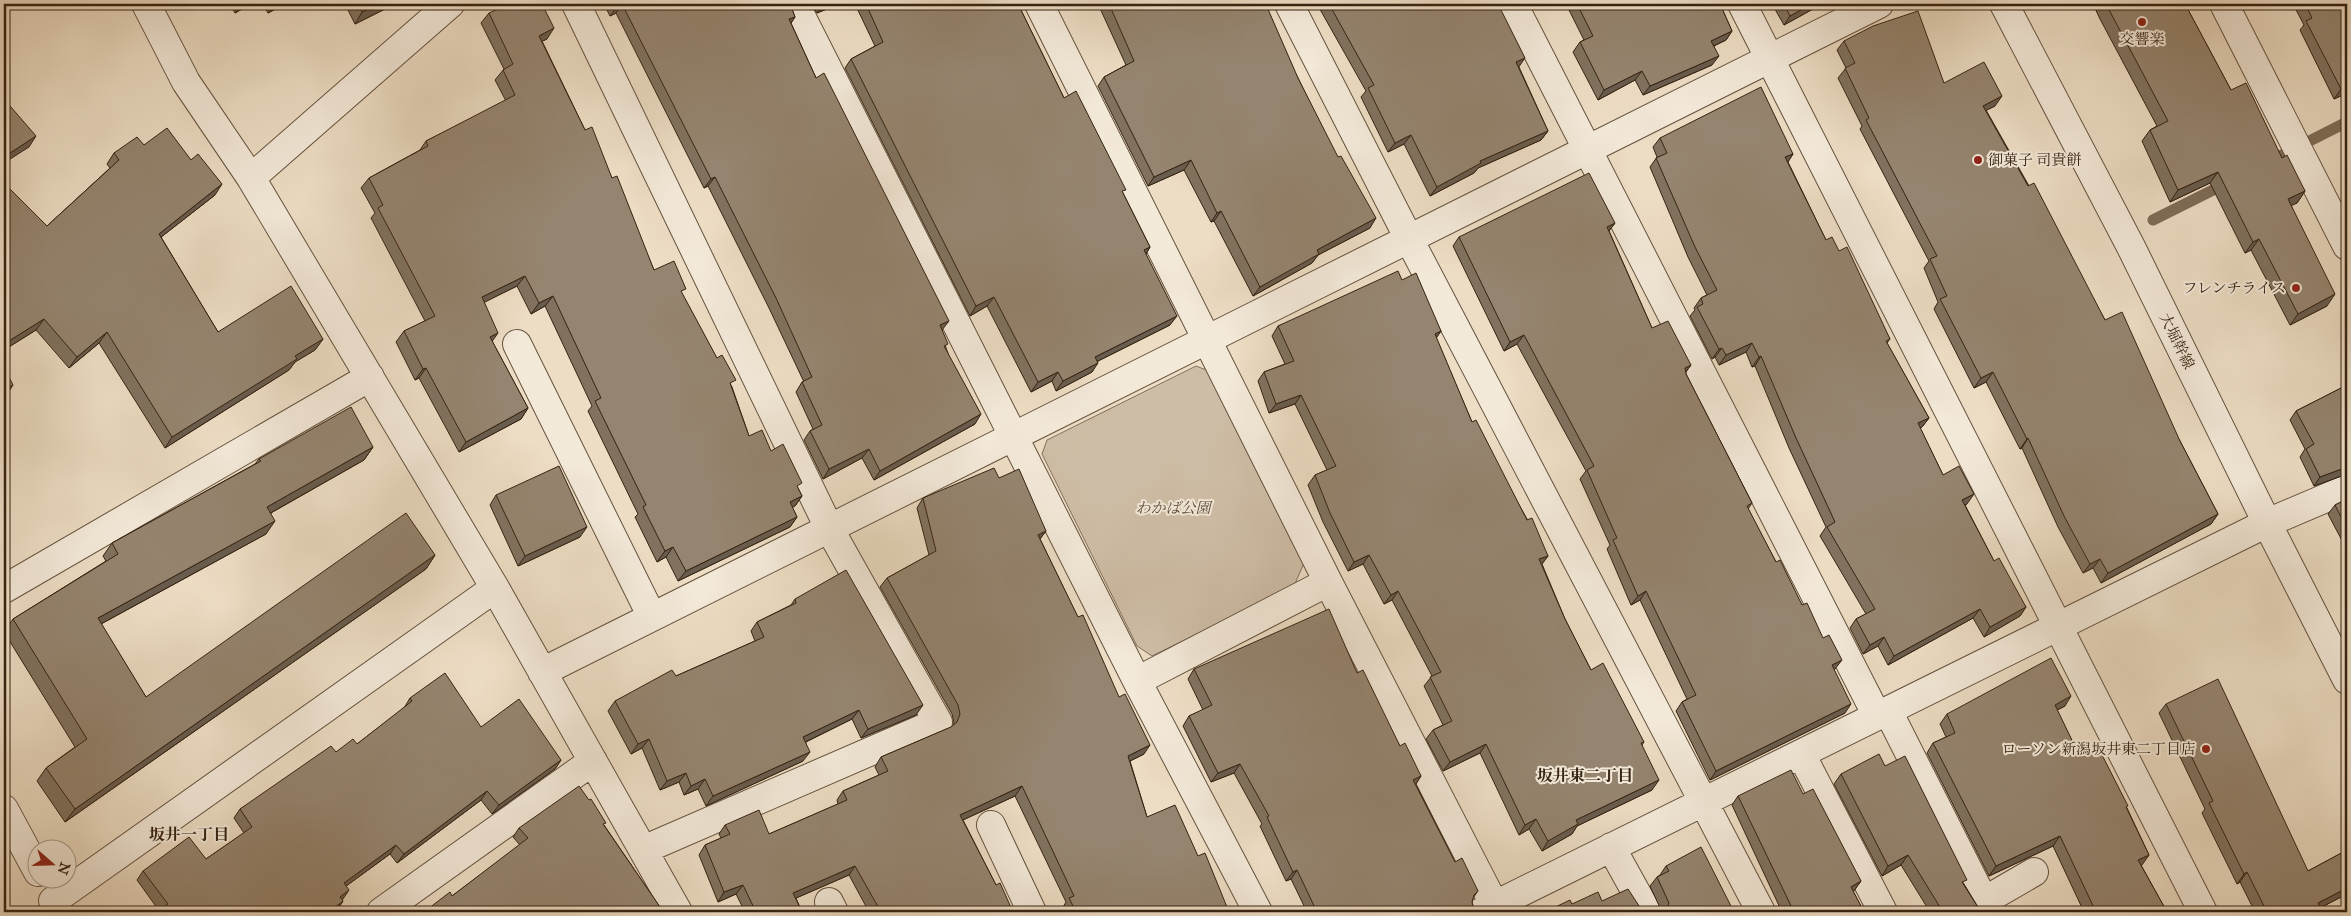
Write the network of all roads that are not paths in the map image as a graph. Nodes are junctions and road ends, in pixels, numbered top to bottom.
1 (146, 4) edge
2 (450, 4) edge
3 (576, 4) edge
4 (795, 4) edge
5 (1039, 4) edge
6 (1289, 4) edge
7 (1513, 4) edge
8 (1742, 4) edge
9 (1879, 4) edge
10 (2004, 4) edge
11 (2224, 4) edge
12 (1770, 58) junction
13 (1588, 149) junction
14 (251, 178) junction
15 (1409, 239) junction
16 (2347, 246) edge
17 (1208, 339) junction
18 (517, 344) dead end
19 (370, 377) junction
20 (1015, 436) junction
21 (2347, 489) edge
22 (2267, 523) junction
23 (829, 528) junction
24 (1328, 582) junction
25 (495, 588) junction
26 (4, 589) edge
27 (652, 617) junction
28 (2058, 626) junction
29 (542, 672) junction
30 (1137, 680) junction
31 (2347, 680) edge
32 (1883, 713) junction
33 (1801, 754) junction
34 (593, 761) junction
35 (1704, 801) junction
36 (4, 809) edge
37 (991, 825) dead end
38 (1612, 848) junction
39 (643, 850) junction
40 (28, 853) edge
41 (2034, 872) dead end
42 (52, 897) edge
43 (1491, 910) edge
44 (381, 912) edge
45 (678, 912) edge
46 (1032, 912) edge
47 (1258, 912) edge
48 (1647, 912) edge
49 (1761, 912) edge
50 (1883, 912) edge
51 (2203, 912) edge

1 - 14 street
2 - 14 street
3 - 23 street
4 - 20 street
5 - 17 street
6 - 15 street
7 - 13 street
8 - 12 street
9 - 12 street
10 - 22 street, 大堀幹線
11 - 16 street
12 - 13 street
12 - 28 street
13 - 15 street
13 - 32 street
14 - 19 street
15 - 17 street
15 - 35 street
17 - 20 street
17 - 24 street
18 - 27 street
19 - 25 street
19 - 26 street
20 - 23 street
20 - 30 street
21 - 22 street
22 - 28 street
22 - 31 street, 大堀幹線
23 - 27 street
23 - 39 street
24 - 30 street
24 - 43 street
25 - 29 street
25 - 42 street
27 - 29 street
28 - 32 street
28 - 51 street
29 - 34 street
30 - 47 street
32 - 33 street
32 - 41 street
33 - 35 street
33 - 50 street
34 - 39 street
34 - 44 street
35 - 38 street
35 - 49 street
36 - 40 street
37 - 46 street
38 - 43 street
38 - 48 street
39 - 45 street

